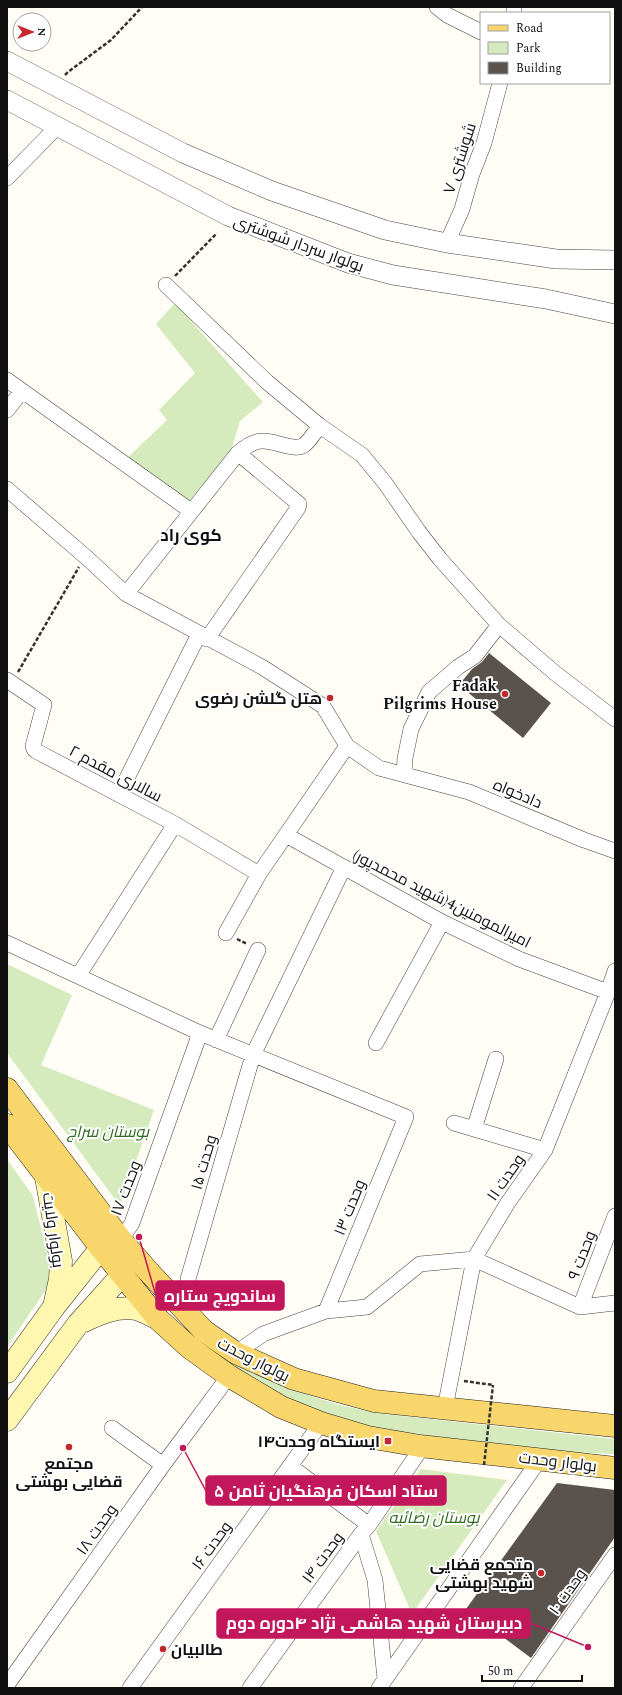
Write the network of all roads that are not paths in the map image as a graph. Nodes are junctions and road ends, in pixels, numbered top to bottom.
1 (437, 7) edge
2 (480, 32) edge
3 (7, 60) edge
4 (500, 84) edge
5 (7, 100) edge
6 (57, 126) junction
7 (7, 178) edge
8 (447, 243) junction
9 (615, 260) edge
10 (166, 285) road end
11 (615, 314) edge
12 (7, 380) edge
13 (22, 391) junction
14 (7, 410) edge
15 (320, 426) junction
16 (238, 453) junction
17 (7, 489) edge
18 (191, 511) junction
19 (126, 594) junction
20 (499, 625) junction
21 (203, 637) junction
22 (9, 682) edge
23 (615, 720) edge
24 (347, 746) junction
25 (404, 774) junction
26 (119, 794) junction
27 (175, 824) junction
28 (286, 835) junction
29 (615, 851) edge
30 (344, 867) junction
31 (259, 874) junction
32 (442, 922) junction
33 (226, 933) road end
34 (7, 943) edge
35 (258, 950) road end
36 (615, 971) edge
37 (78, 976) junction
38 (608, 992) junction
39 (200, 1033) junction
40 (216, 1040) junction
41 (376, 1043) dead end
42 (253, 1055) junction
43 (496, 1059) dead end
44 (7, 1089) edge
45 (454, 1122) dead end
46 (7, 1125) edge
47 (474, 1129) junction
48 (545, 1150) junction
49 (46, 1177) junction
50 (615, 1216) edge
51 (121, 1240) junction
52 (101, 1248) junction
53 (474, 1259) junction
54 (122, 1275) junction
55 (188, 1279) dead end
56 (615, 1302) edge
57 (54, 1307) junction
58 (580, 1307) junction
59 (326, 1311) junction
60 (157, 1318) junction
61 (78, 1324) junction
62 (236, 1353) junction
63 (7, 1372) edge
64 (229, 1376) junction
65 (445, 1408) junction
66 (7, 1420) edge
67 (321, 1423) junction
68 (615, 1426) edge
69 (112, 1428) dead end
70 (423, 1446) junction
71 (540, 1459) junction
72 (163, 1466) junction
73 (290, 1466) junction
74 (615, 1468) edge
75 (365, 1529) junction
76 (615, 1555) edge
77 (382, 1684) edge
78 (7, 1685) edge
79 (130, 1688) edge
80 (250, 1688) edge
81 (521, 1688) edge

1 - 2 street
3 - 8 street
4 - 8 street, شوشتری ۷
5 - 6 street, بولوار سردار شوشتری
6 - 7 street
6 - 11 street, بولوار سردار شوشتری
8 - 9 street
10 - 15 street
12 - 13 street
13 - 14 street
13 - 18 street
15 - 16 street
15 - 20 street
16 - 18 street
16 - 21 street
17 - 19 street
18 - 19 street
19 - 21 street
20 - 23 street
20 - 25 street
21 - 24 street
21 - 26 street
22 - 26 street, سالاری مقدم ۲
24 - 25 street, دادخواه
24 - 28 street
25 - 29 street, دادخواه
26 - 27 street, سالاری مقدم ۲
27 - 31 street, سالاری مقدم ۲
27 - 37 street
28 - 30 street, امیرالمومنین4(شهید محمدپور)
28 - 31 street
30 - 32 street, امیرالمومنین4(شهید محمدپور)
30 - 42 street, وحدت ۱۵
31 - 33 street
32 - 38 street, امیرالمومنین4(شهید محمدپور)
32 - 41 street
34 - 37 street
35 - 40 street
36 - 38 street, وحدت ۱۱
37 - 39 street
38 - 48 street, وحدت ۱۱
39 - 40 street
39 - 51 street, وحدت ۱۷
40 - 42 street
42 - 55 street, وحدت ۱۵
42 - 59 street, وحدت ۱۳
43 - 47 street
44 - 51 main road, بولوار وحدت
45 - 47 street
46 - 49 main road, بولوار وحدت
47 - 48 street
48 - 53 street, وحدت ۱۱
49 - 52 main road, بولوار وحدت
49 - 57 main road, بولوار ولایت
50 - 58 street, وحدت ۹
51 - 52 main road, بولوار ولایت
51 - 54 main road
51 - 62 main road, بولوار وحدت
52 - 54 main road, بولوار وحدت
52 - 57 main road, بولوار ولایت
53 - 58 street
53 - 59 street
53 - 65 street, وحدت ۱۱
54 - 60 main road, بولوار وحدت
54 - 61 main road
56 - 58 street
57 - 61 main road
57 - 63 main road, بولوار ولایت
59 - 62 street
60 - 61 main road
60 - 64 main road, بولوار وحدت
61 - 66 main road
62 - 65 main road, بولوار وحدت
64 - 67 main road, بولوار وحدت
64 - 72 street, وحدت ۱۸
65 - 68 main road, بولوار وحدت
67 - 70 main road, بولوار وحدت
67 - 73 street, وحدت ۱۶
69 - 72 street
70 - 71 main road, بولوار وحدت
70 - 75 street, وحدت ۱۴
71 - 74 main road, بولوار وحدت
71 - 77 street
72 - 78 street, وحدت ۱۸
73 - 75 street
73 - 79 street, وحدت ۱۶
75 - 77 street
75 - 80 street, وحدت ۱۴
76 - 81 street, وحدت ۱۰

